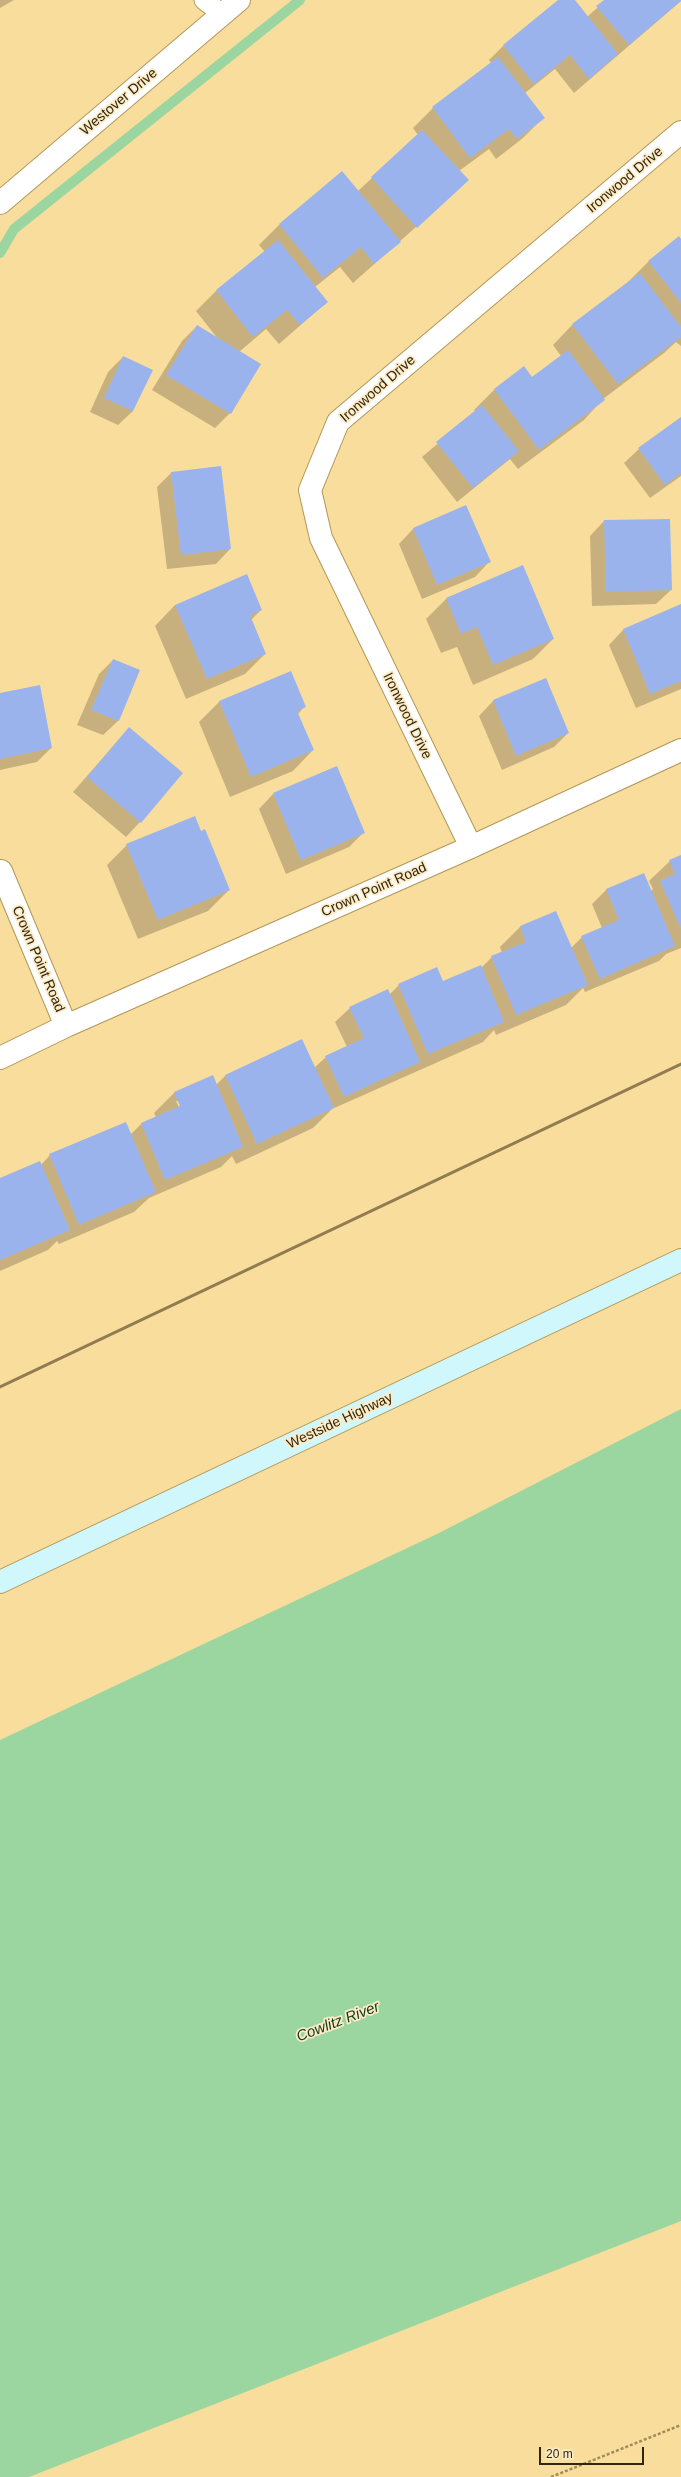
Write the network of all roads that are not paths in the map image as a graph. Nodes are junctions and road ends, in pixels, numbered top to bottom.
1 (204, 0) edge
2 (239, 0) edge
3 (222, 14) junction
4 (681, 132) edge
5 (0, 203) edge
6 (681, 750) edge
7 (471, 847) junction
8 (1, 871) dead end
9 (66, 1026) junction
10 (0, 1058) edge
11 (681, 1260) edge
12 (0, 1582) edge

1 - 3 lane
2 - 3 street, Westover Drive
3 - 5 street, Westover Drive
4 - 7 street, Ironwood Drive
6 - 7 street, Crown Point Road
7 - 9 street, Crown Point Road
8 - 9 street, Crown Point Road
9 - 10 street, Crown Point Road
11 - 12 main road, Westside Highway

